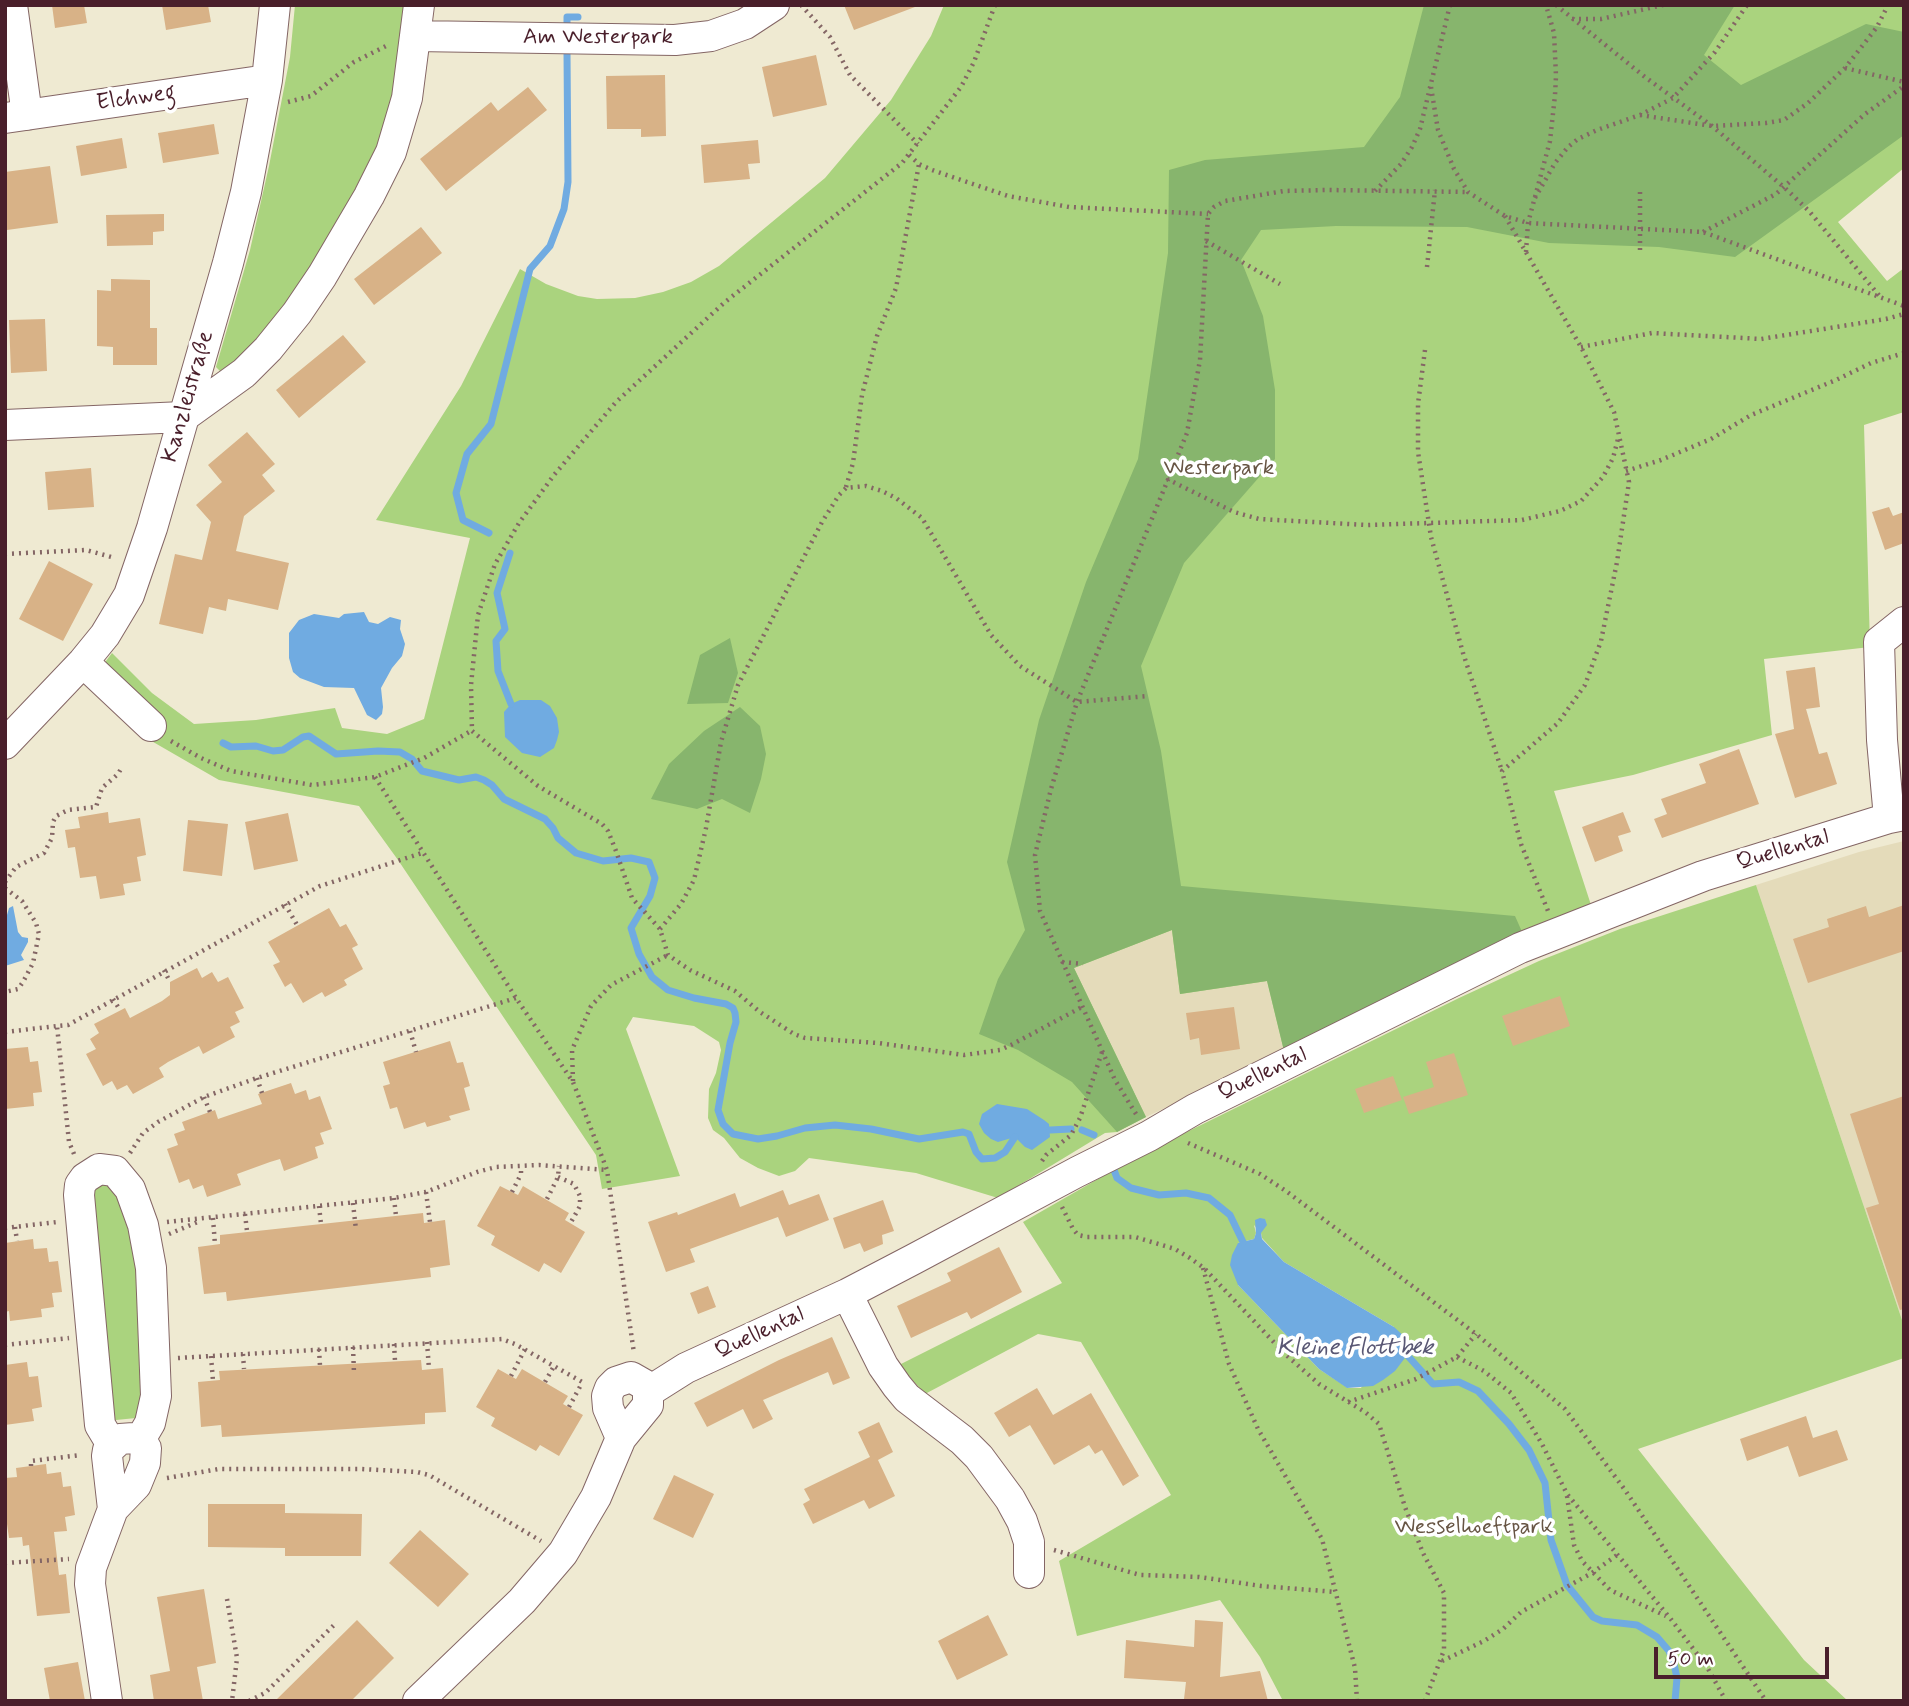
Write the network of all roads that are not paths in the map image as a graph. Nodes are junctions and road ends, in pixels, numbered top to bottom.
1 (12, 5) edge
2 (275, 5) edge
3 (419, 5) edge
4 (774, 5) edge
5 (415, 36) junction
6 (274, 92) junction
7 (16, 116) edge
8 (183, 417) junction
9 (5, 425) edge
10 (1904, 622) edge
11 (83, 663) junction
12 (151, 726) road end
13 (5, 744) edge
14 (1896, 817) edge
15 (847, 1294) junction
16 (120, 1447) junction
17 (113, 1509) junction
18 (1029, 1573) dead end
19 (107, 1701) edge
20 (418, 1701) edge

1 - 7 street
2 - 6 street, Kanzleistraße
3 - 5 street
4 - 5 street, Am Westerpark
5 - 8 street
6 - 7 street, Elchweg
6 - 8 street, Kanzleistraße
8 - 9 street
8 - 11 street, Kanzleistraße
10 - 14 street
11 - 12 street
11 - 13 street, Kanzleistraße
14 - 15 street, Quellental
15 - 18 street
15 - 20 street, Quellental
16 - 16 street
16 - 17 street
16 - 17 street
17 - 19 street

